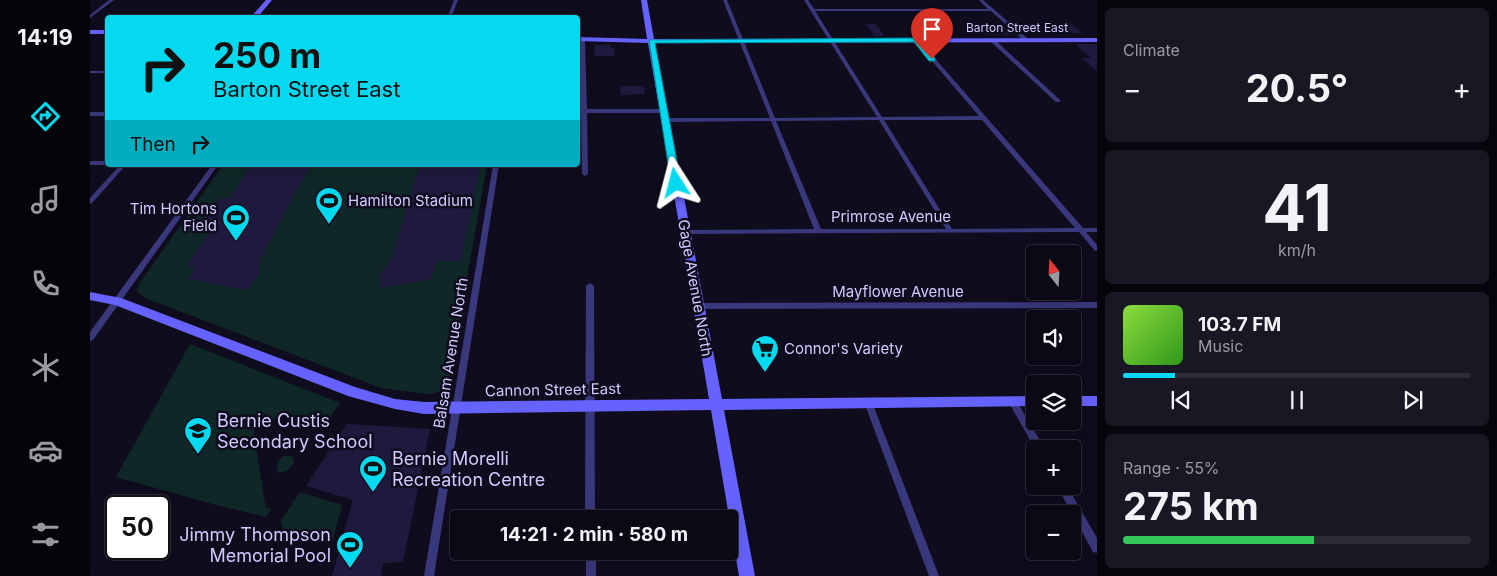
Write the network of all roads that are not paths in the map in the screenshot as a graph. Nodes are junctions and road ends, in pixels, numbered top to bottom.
1 (112, 0) edge
2 (269, 0) edge
3 (456, 0) edge
4 (644, 0) edge
5 (725, 0) edge
6 (806, 0) edge
7 (981, 0) edge
8 (812, 10) junction
9 (992, 10) junction
10 (256, 15) edge
11 (450, 15) edge
12 (90, 17) edge
13 (90, 32) edge
14 (105, 32) edge
15 (580, 39) edge
16 (741, 40) junction
17 (830, 40) junction
18 (916, 40) junction
19 (992, 40) junction
20 (1025, 40) junction
21 (1097, 40) edge
22 (652, 41) junction
23 (90, 72) edge
24 (105, 72) edge
25 (1058, 101) dead end
26 (580, 111) edge
27 (585, 111) junction
28 (90, 114) edge
29 (105, 114) edge
30 (665, 115) junction
31 (984, 118) junction
32 (774, 119) junction
33 (880, 119) junction
34 (90, 163) edge
35 (105, 163) edge
36 (121, 167) edge
37 (214, 167) edge
38 (496, 167) edge
39 (585, 174) dead end
40 (90, 202) edge
41 (950, 230) junction
42 (1080, 230) junction
43 (1097, 230) edge
44 (818, 231) junction
45 (685, 232) junction
46 (1097, 249) edge
47 (590, 286) dead end
48 (90, 296) edge
49 (117, 301) junction
50 (1097, 305) edge
51 (698, 306) junction
52 (90, 338) edge
53 (1012, 401) junction
54 (1026, 401) edge
55 (1081, 401) edge
56 (1097, 401) edge
57 (868, 402) junction
58 (716, 404) junction
59 (589, 406) junction
60 (456, 408) junction
61 (1035, 440) edge
62 (1067, 495) edge
63 (590, 510) edge
64 (1097, 548) edge
65 (591, 560) edge
66 (429, 576) edge
67 (591, 576) edge
68 (747, 576) edge
69 (934, 576) edge

1 - 12 street
2 - 10 main road
3 - 11 street
4 - 22 main road, Gage Avenue North
5 - 16 street
6 - 8 street
7 - 9 street
8 - 9 street
8 - 17 street
9 - 20 street
13 - 14 main road
15 - 22 main road, Barton Street East
15 - 27 street
16 - 17 main road, Barton Street East
16 - 22 main road, Barton Street East
16 - 32 street
17 - 18 main road, Barton Street East
17 - 33 street
18 - 19 main road, Barton Street East
18 - 31 street
19 - 20 main road, Barton Street East
19 - 25 street
20 - 21 main road, Barton Street East
22 - 30 main road, Gage Avenue North
23 - 24 street
26 - 27 street
27 - 30 street
27 - 39 street
28 - 29 street
30 - 32 street
30 - 45 main road, Gage Avenue North
31 - 33 street
31 - 42 street
32 - 33 street
32 - 44 street
33 - 41 street
34 - 35 street
36 - 40 street
37 - 49 street
38 - 60 street, Balsam Avenue North
41 - 42 street, Primrose Avenue
41 - 44 street, Primrose Avenue
42 - 43 street, Primrose Avenue
42 - 46 street
44 - 45 street, Primrose Avenue
45 - 51 main road, Gage Avenue North
47 - 59 street
48 - 49 main road, Cannon Street East
49 - 52 street
49 - 60 main road, Cannon Street East
50 - 51 street, Mayflower Avenue
51 - 58 main road, Gage Avenue North
53 - 54 main road, Cannon Street East
53 - 57 main road, Cannon Street East
53 - 61 street
55 - 56 main road
57 - 58 main road, Cannon Street East
57 - 69 street
58 - 59 main road, Cannon Street East
58 - 68 main road, Gage Avenue North
59 - 60 main road, Cannon Street East
59 - 63 street
60 - 66 street, Balsam Avenue North
62 - 64 street
65 - 67 street

